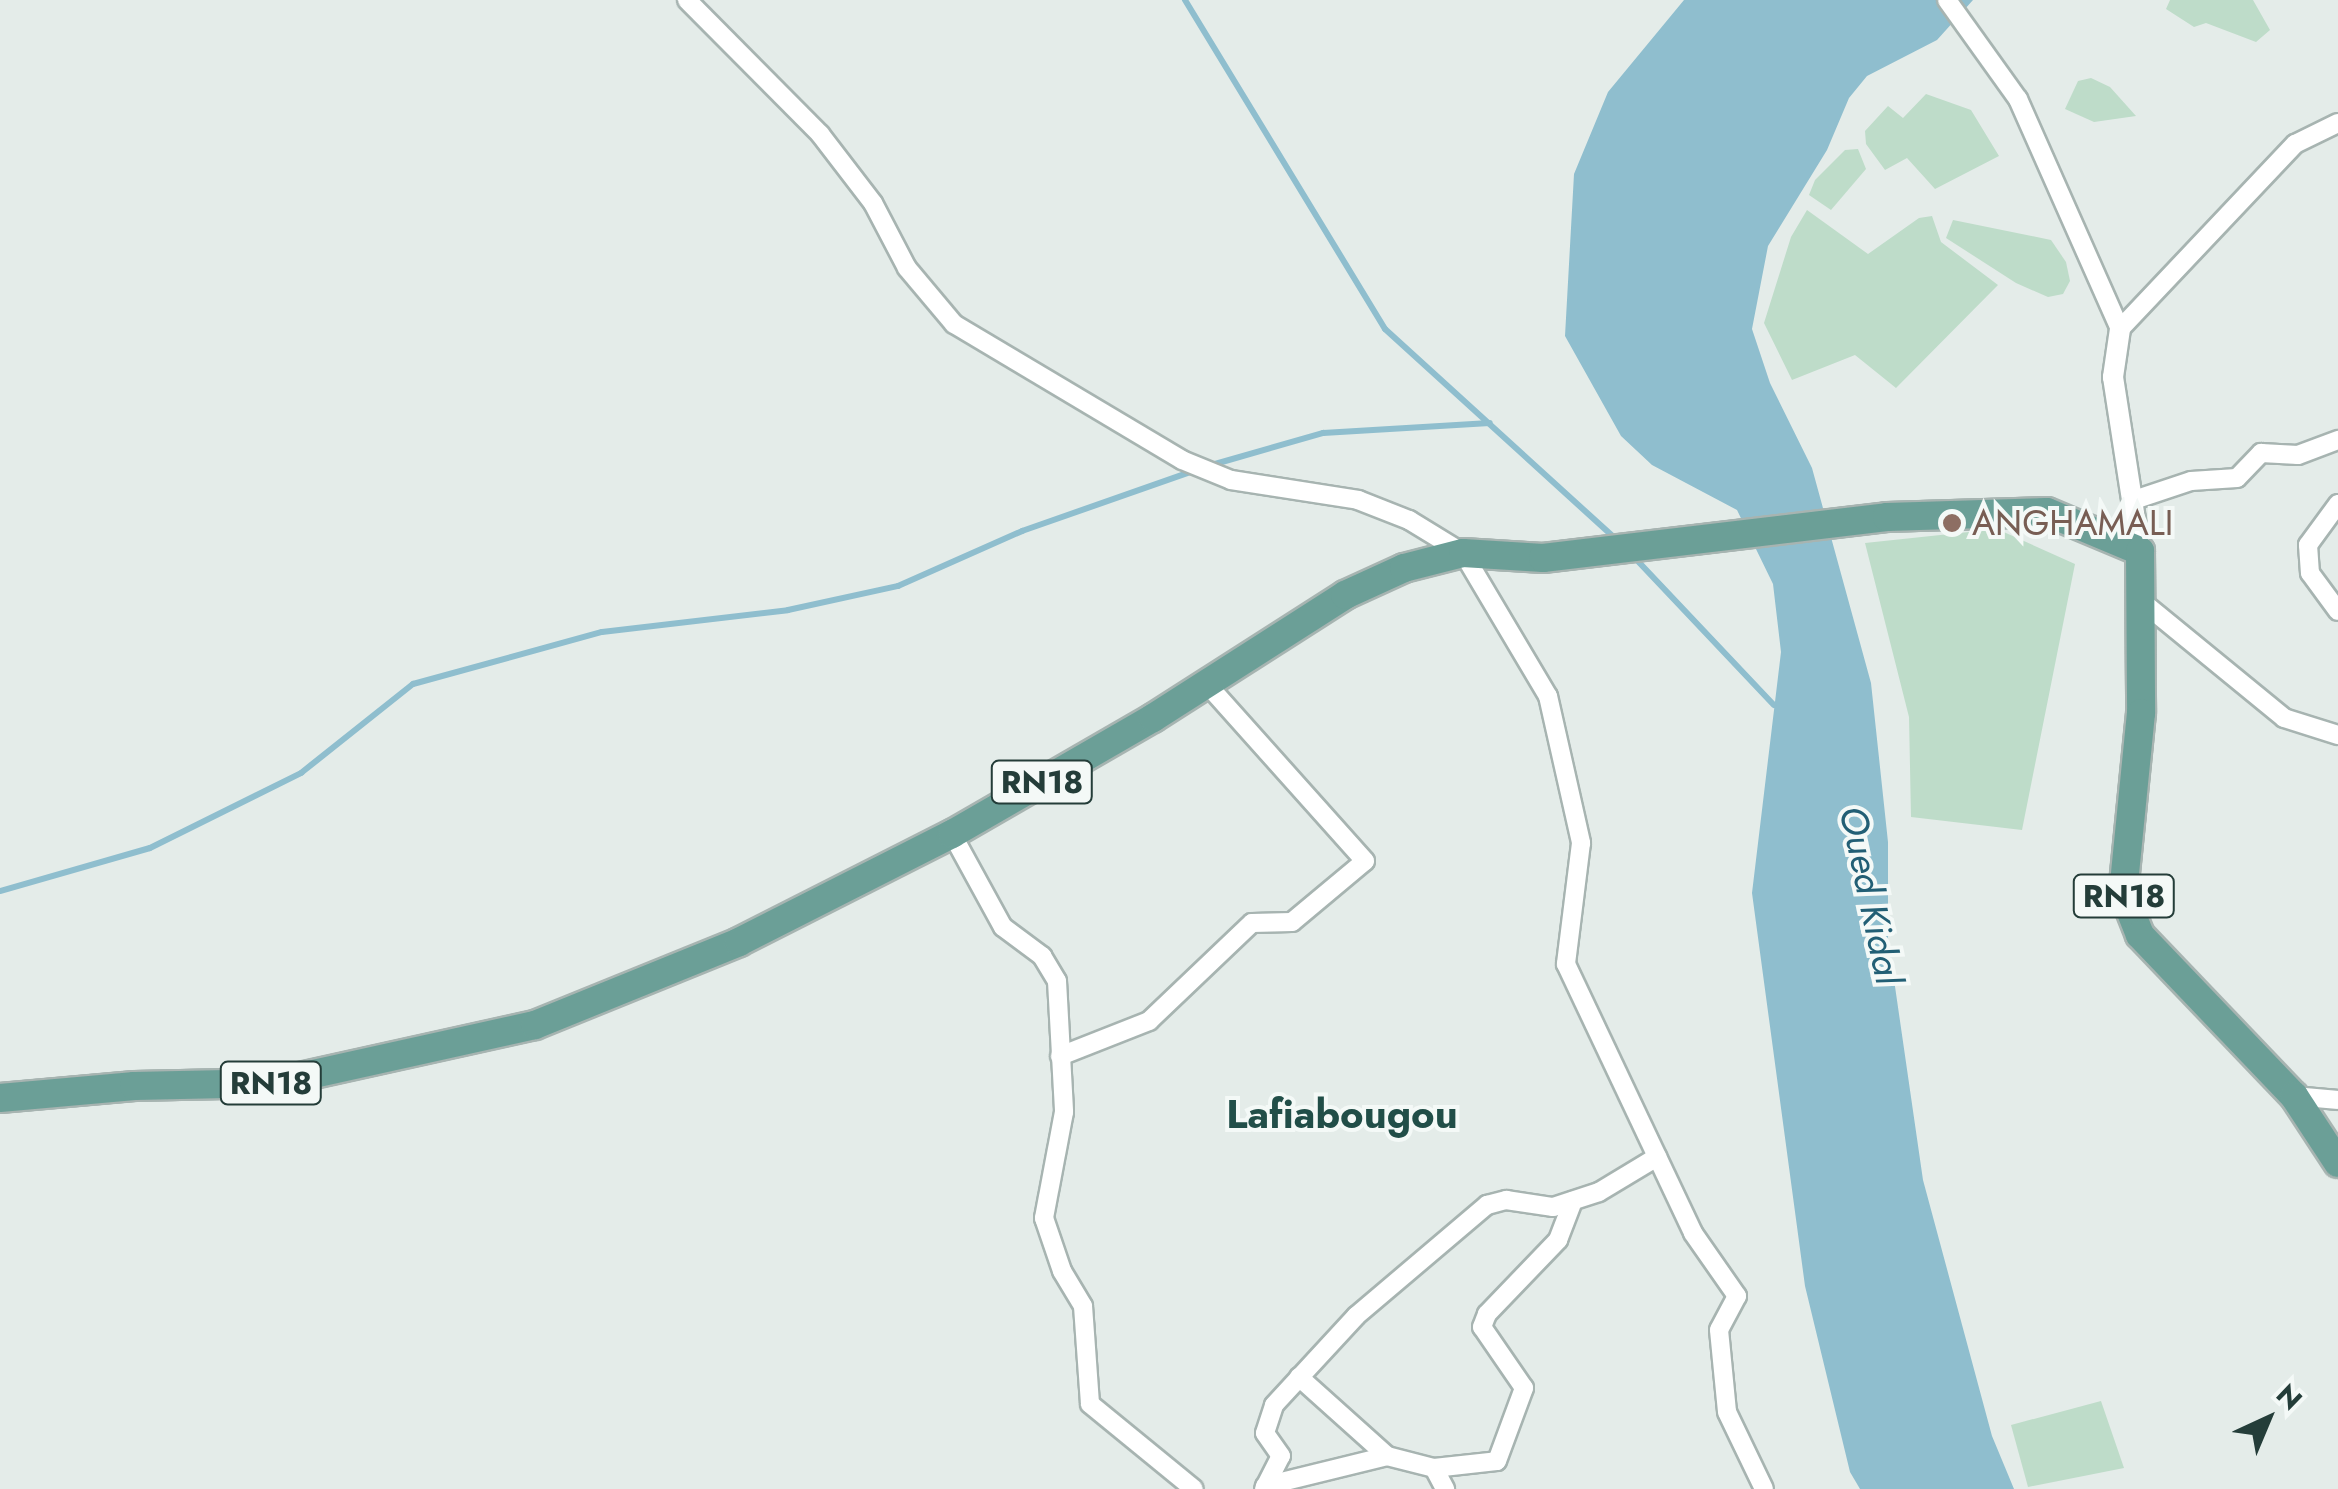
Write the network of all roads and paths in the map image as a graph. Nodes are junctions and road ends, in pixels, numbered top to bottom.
1 (687, 0) edge
2 (1947, 0) edge
3 (2338, 124) edge
4 (2120, 330) junction
5 (2338, 440) edge
6 (2134, 500) junction
7 (2338, 504) edge
8 (2140, 551) junction
9 (1463, 553) junction
10 (2140, 600) junction
11 (2338, 612) edge
12 (1207, 684) junction
13 (2338, 736) edge
14 (952, 834) junction
15 (1060, 1056) junction
16 (2294, 1096) junction
17 (0, 1098) edge
18 (2338, 1100) edge
19 (1657, 1157) junction
20 (2338, 1164) edge
21 (1573, 1201) junction
22 (1299, 1378) junction
23 (1388, 1456) junction
24 (1434, 1468) junction
25 (1264, 1488) edge
26 (1194, 1489) edge
27 (1445, 1489) edge
28 (1764, 1489) edge

1 - 9 street
2 - 4 street
3 - 4 street
4 - 6 street
5 - 6 street
6 - 8 street
7 - 11 street
8 - 9 main road, RN18
8 - 10 main road, RN18
9 - 12 main road, RN18
9 - 19 street
10 - 13 street
10 - 16 main road, RN18
12 - 14 main road, RN18
12 - 15 street
14 - 15 street
14 - 17 main road, RN18
15 - 26 street
16 - 18 street
16 - 20 main road, RN18
19 - 21 street
19 - 28 street
21 - 22 street
21 - 24 street
22 - 23 street
22 - 25 street
23 - 24 street
23 - 25 street
24 - 27 street

